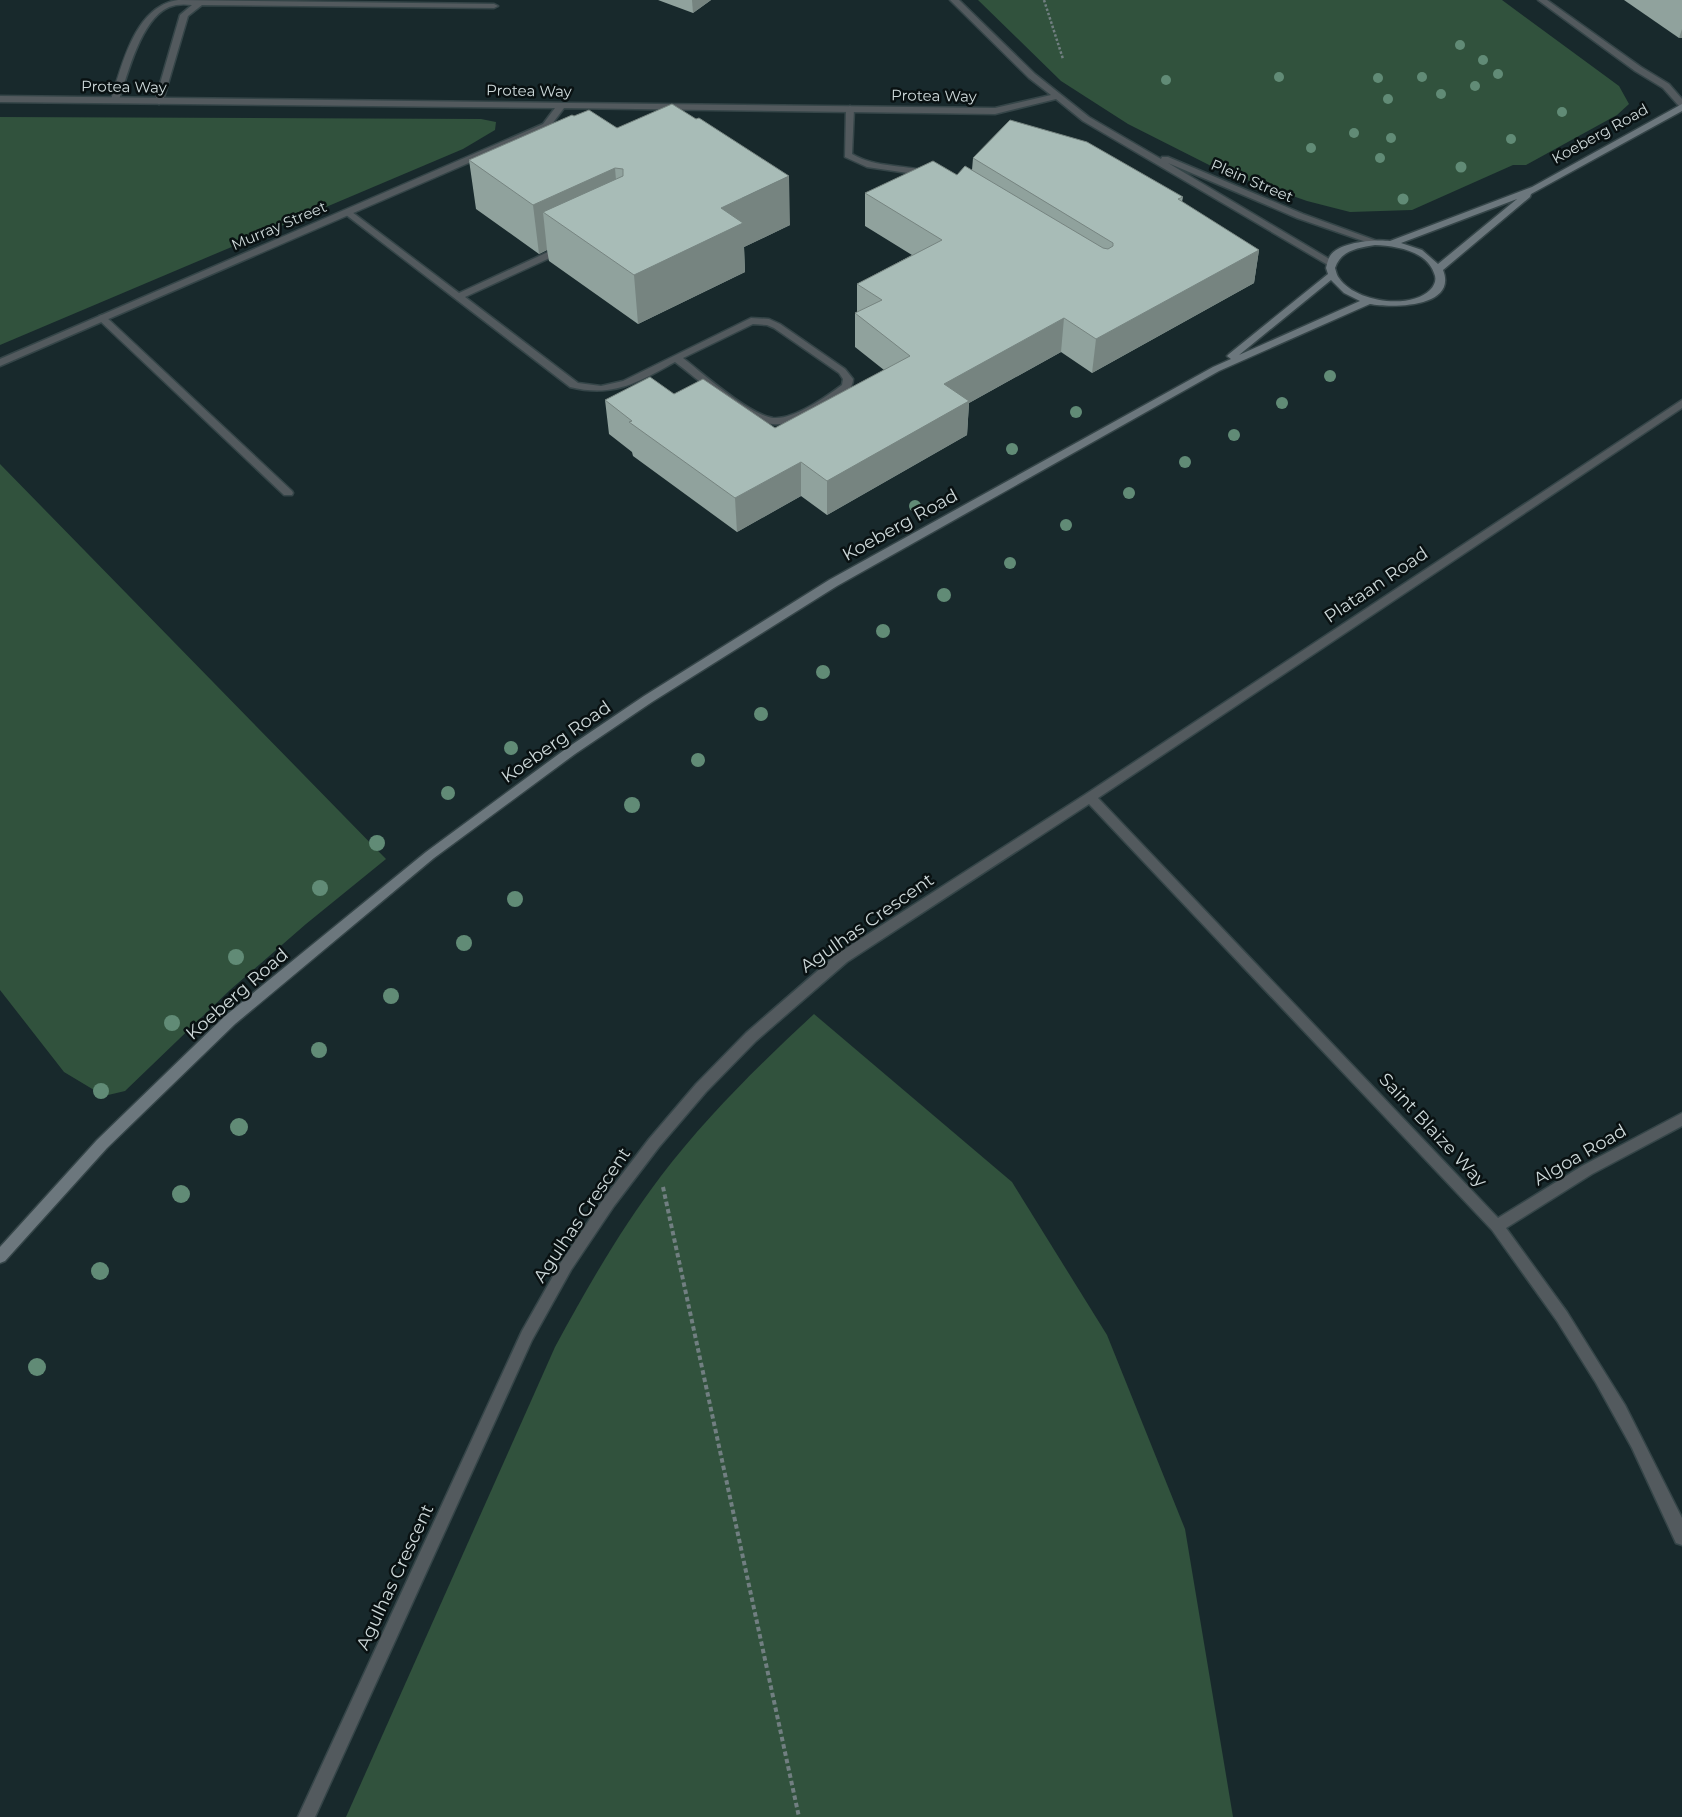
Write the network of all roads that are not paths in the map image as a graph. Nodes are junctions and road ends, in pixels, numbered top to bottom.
1 (954, 0) edge
2 (1542, 0) edge
3 (200, 3) junction
4 (494, 6) dead end
5 (1055, 96) junction
6 (0, 99) edge
7 (114, 100) junction
8 (159, 101) junction
9 (1682, 105) edge
10 (561, 106) junction
11 (850, 109) junction
12 (1121, 141) junction
13 (938, 177) edge
14 (1535, 189) junction
15 (348, 212) junction
16 (1375, 242) junction
17 (1392, 243) junction
18 (571, 244) edge
19 (1331, 264) junction
20 (1438, 269) junction
21 (1332, 275) junction
22 (458, 297) junction
23 (1368, 300) junction
24 (102, 318) junction
25 (676, 358) junction
26 (0, 363) edge
27 (1216, 369) junction
28 (1682, 403) edge
29 (288, 493) dead end
30 (1090, 796) junction
31 (1682, 1119) edge
32 (1497, 1226) junction
33 (0, 1257) edge
34 (1682, 1538) edge
35 (306, 1817) edge

1 - 5 street, Plein Street
2 - 9 street
3 - 4 street
3 - 7 street
3 - 8 street
5 - 11 street, Protea Way
5 - 12 street, Plein Street
6 - 7 street, Protea Way
7 - 8 street, Protea Way
8 - 10 street, Protea Way
9 - 14 main road, Koeberg Road
10 - 11 street, Protea Way
10 - 15 street, Murray Street
11 - 13 street
12 - 16 street, Plein Street
12 - 19 street, Plein Street
14 - 17 main road, Koeberg Road
14 - 20 main road, Koeberg Road
15 - 22 street
15 - 24 street, Murray Street
16 - 17 main road
16 - 19 main road
17 - 20 main road
18 - 22 street
19 - 21 main road
20 - 23 main road
21 - 23 main road
21 - 27 main road, Koeberg Road
22 - 25 street
23 - 27 main road, Koeberg Road
24 - 26 street, Murray Street
24 - 29 street
25 - 25 street
27 - 33 main road, Koeberg Road
28 - 30 street, Plataan Road
30 - 32 street, Saint Blaize Way
30 - 35 street, Agulhas Crescent
31 - 32 street, Algoa Road
32 - 34 street, Saint Blaize Way

